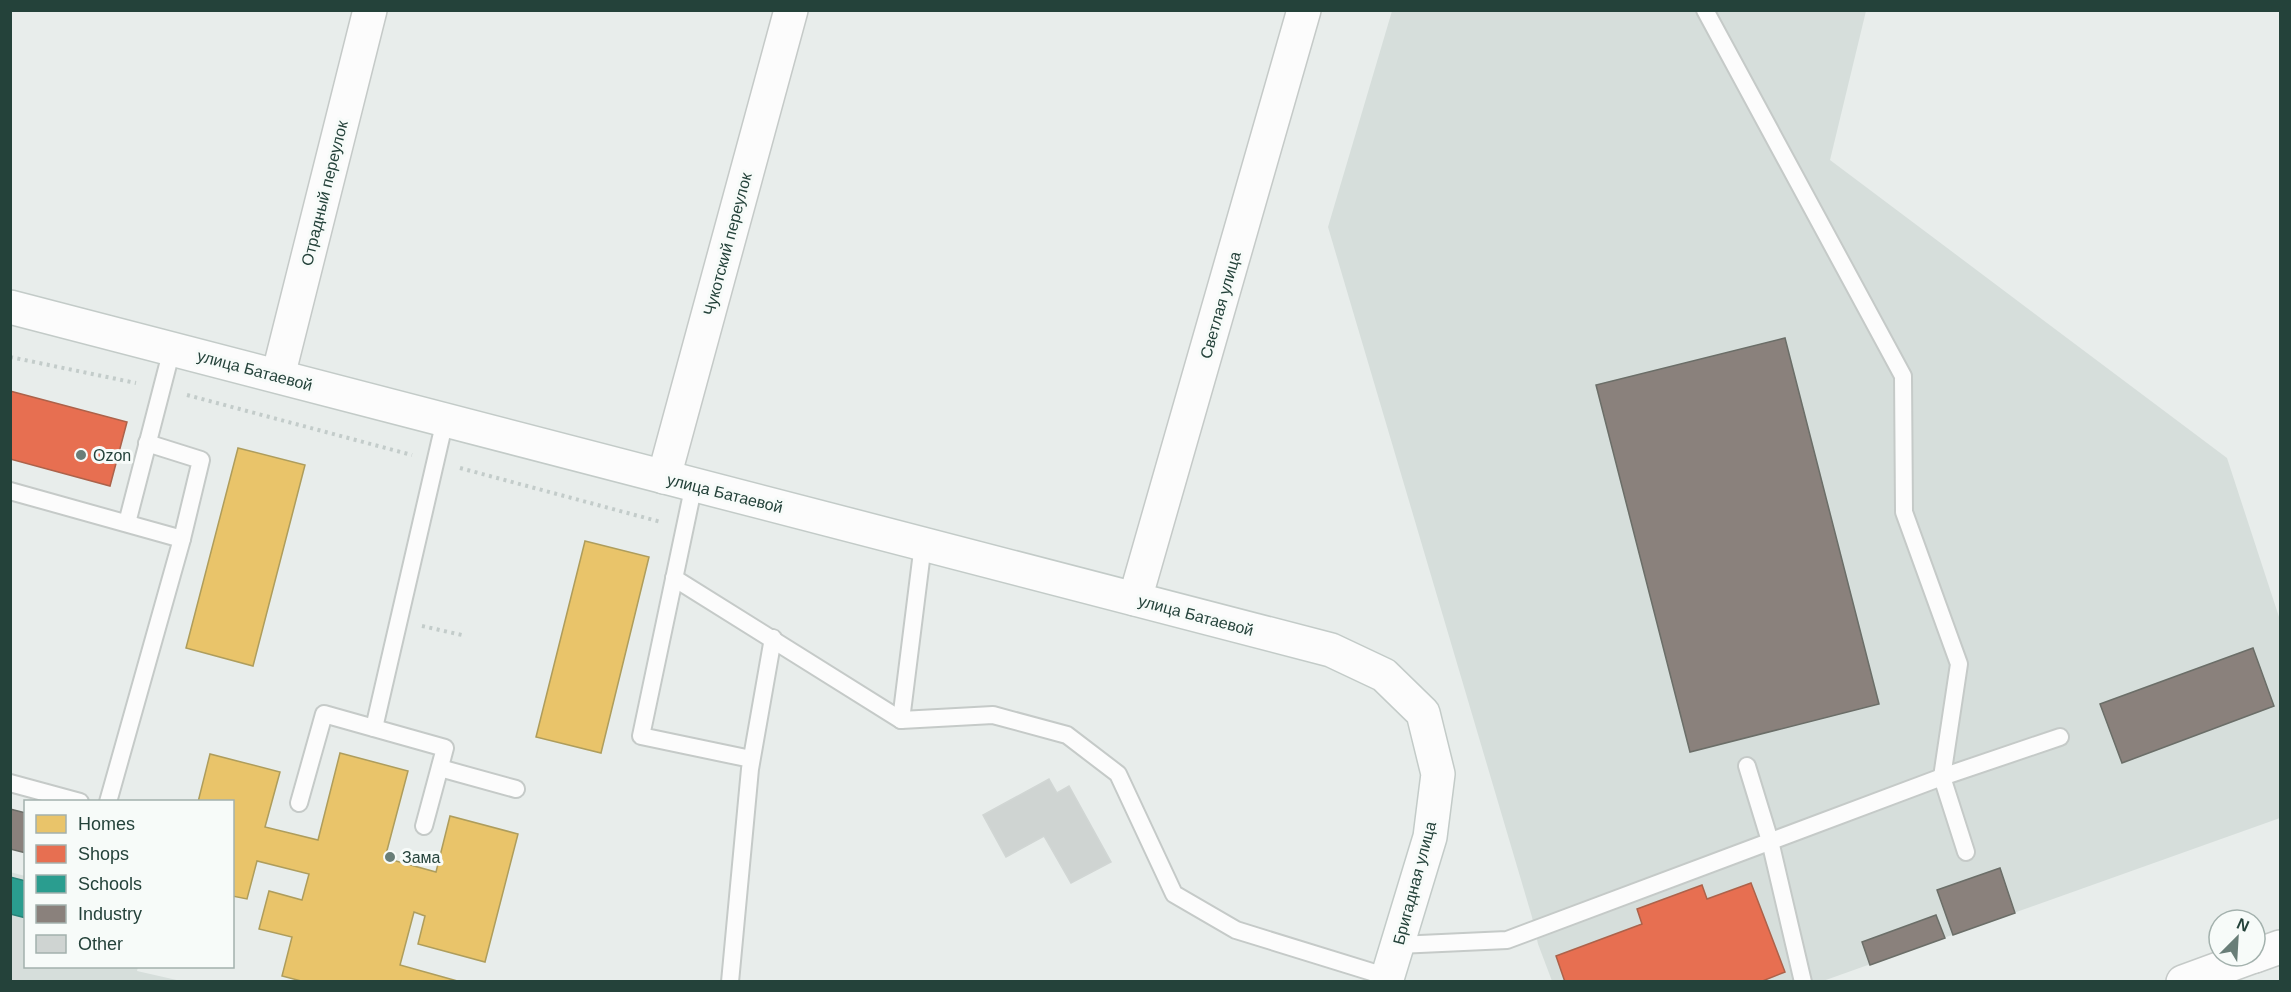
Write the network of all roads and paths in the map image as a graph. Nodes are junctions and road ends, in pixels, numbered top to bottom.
1 (369, 10) edge
2 (791, 10) edge
3 (1304, 10) edge
4 (1705, 10) edge
5 (10, 307) edge
6 (172, 349) junction
7 (10, 357) edge
8 (278, 376) junction
9 (162, 388) junction
10 (445, 420) junction
11 (147, 443) junction
12 (436, 461) junction
13 (679, 481) junction
14 (10, 491) edge
15 (127, 524) junction
16 (685, 528) junction
17 (182, 539) junction
18 (923, 544) junction
19 (674, 578) junction
20 (1136, 599) junction
21 (398, 620) junction
22 (462, 635) dead end
23 (773, 638) junction
24 (1422, 713) joint
25 (902, 720) junction
26 (374, 728) junction
27 (2060, 737) dead end
28 (751, 759) junction
29 (1747, 766) dead end
30 (440, 768) junction
31 (1942, 777) junction
32 (10, 783) edge
33 (516, 789) dead end
34 (76, 800) edge
35 (108, 800) edge
36 (299, 803) dead end
37 (424, 825) dead end
38 (1770, 841) junction
39 (1966, 852) dead end
40 (1398, 945) junction
41 (2220, 968) edge
42 (1387, 979) edge
43 (730, 981) edge
44 (1803, 981) edge
45 (2183, 981) edge

1 - 8 main road, Отрадный переулок
2 - 13 main road, Чукотский переулок
3 - 20 main road, Светлая улица
4 - 31 lane
5 - 6 main road, улица Батаевой
6 - 8 main road, улица Батаевой
6 - 9 lane
7 - 9 path
8 - 10 main road, улица Батаевой
9 - 11 lane
9 - 12 path
10 - 12 lane
10 - 13 main road, улица Батаевой
11 - 15 lane
11 - 17 lane
12 - 16 path
12 - 21 lane
13 - 16 lane
13 - 18 main road, улица Батаевой
14 - 15 lane
15 - 17 lane
16 - 19 lane
17 - 35 lane
18 - 20 main road, улица Батаевой
18 - 25 lane
19 - 23 lane
19 - 28 lane
20 - 24 main road, улица Батаевой
21 - 22 path
21 - 26 lane
23 - 25 lane
23 - 28 lane
24 - 40 main road, Бригадная улица
25 - 42 lane
26 - 30 lane
26 - 36 lane
27 - 31 lane
28 - 43 lane
29 - 38 lane
30 - 33 lane
30 - 37 lane
31 - 38 lane
31 - 39 lane
32 - 34 lane
38 - 40 lane
38 - 44 lane
40 - 42 main road, Бригадная улица
41 - 45 main road

